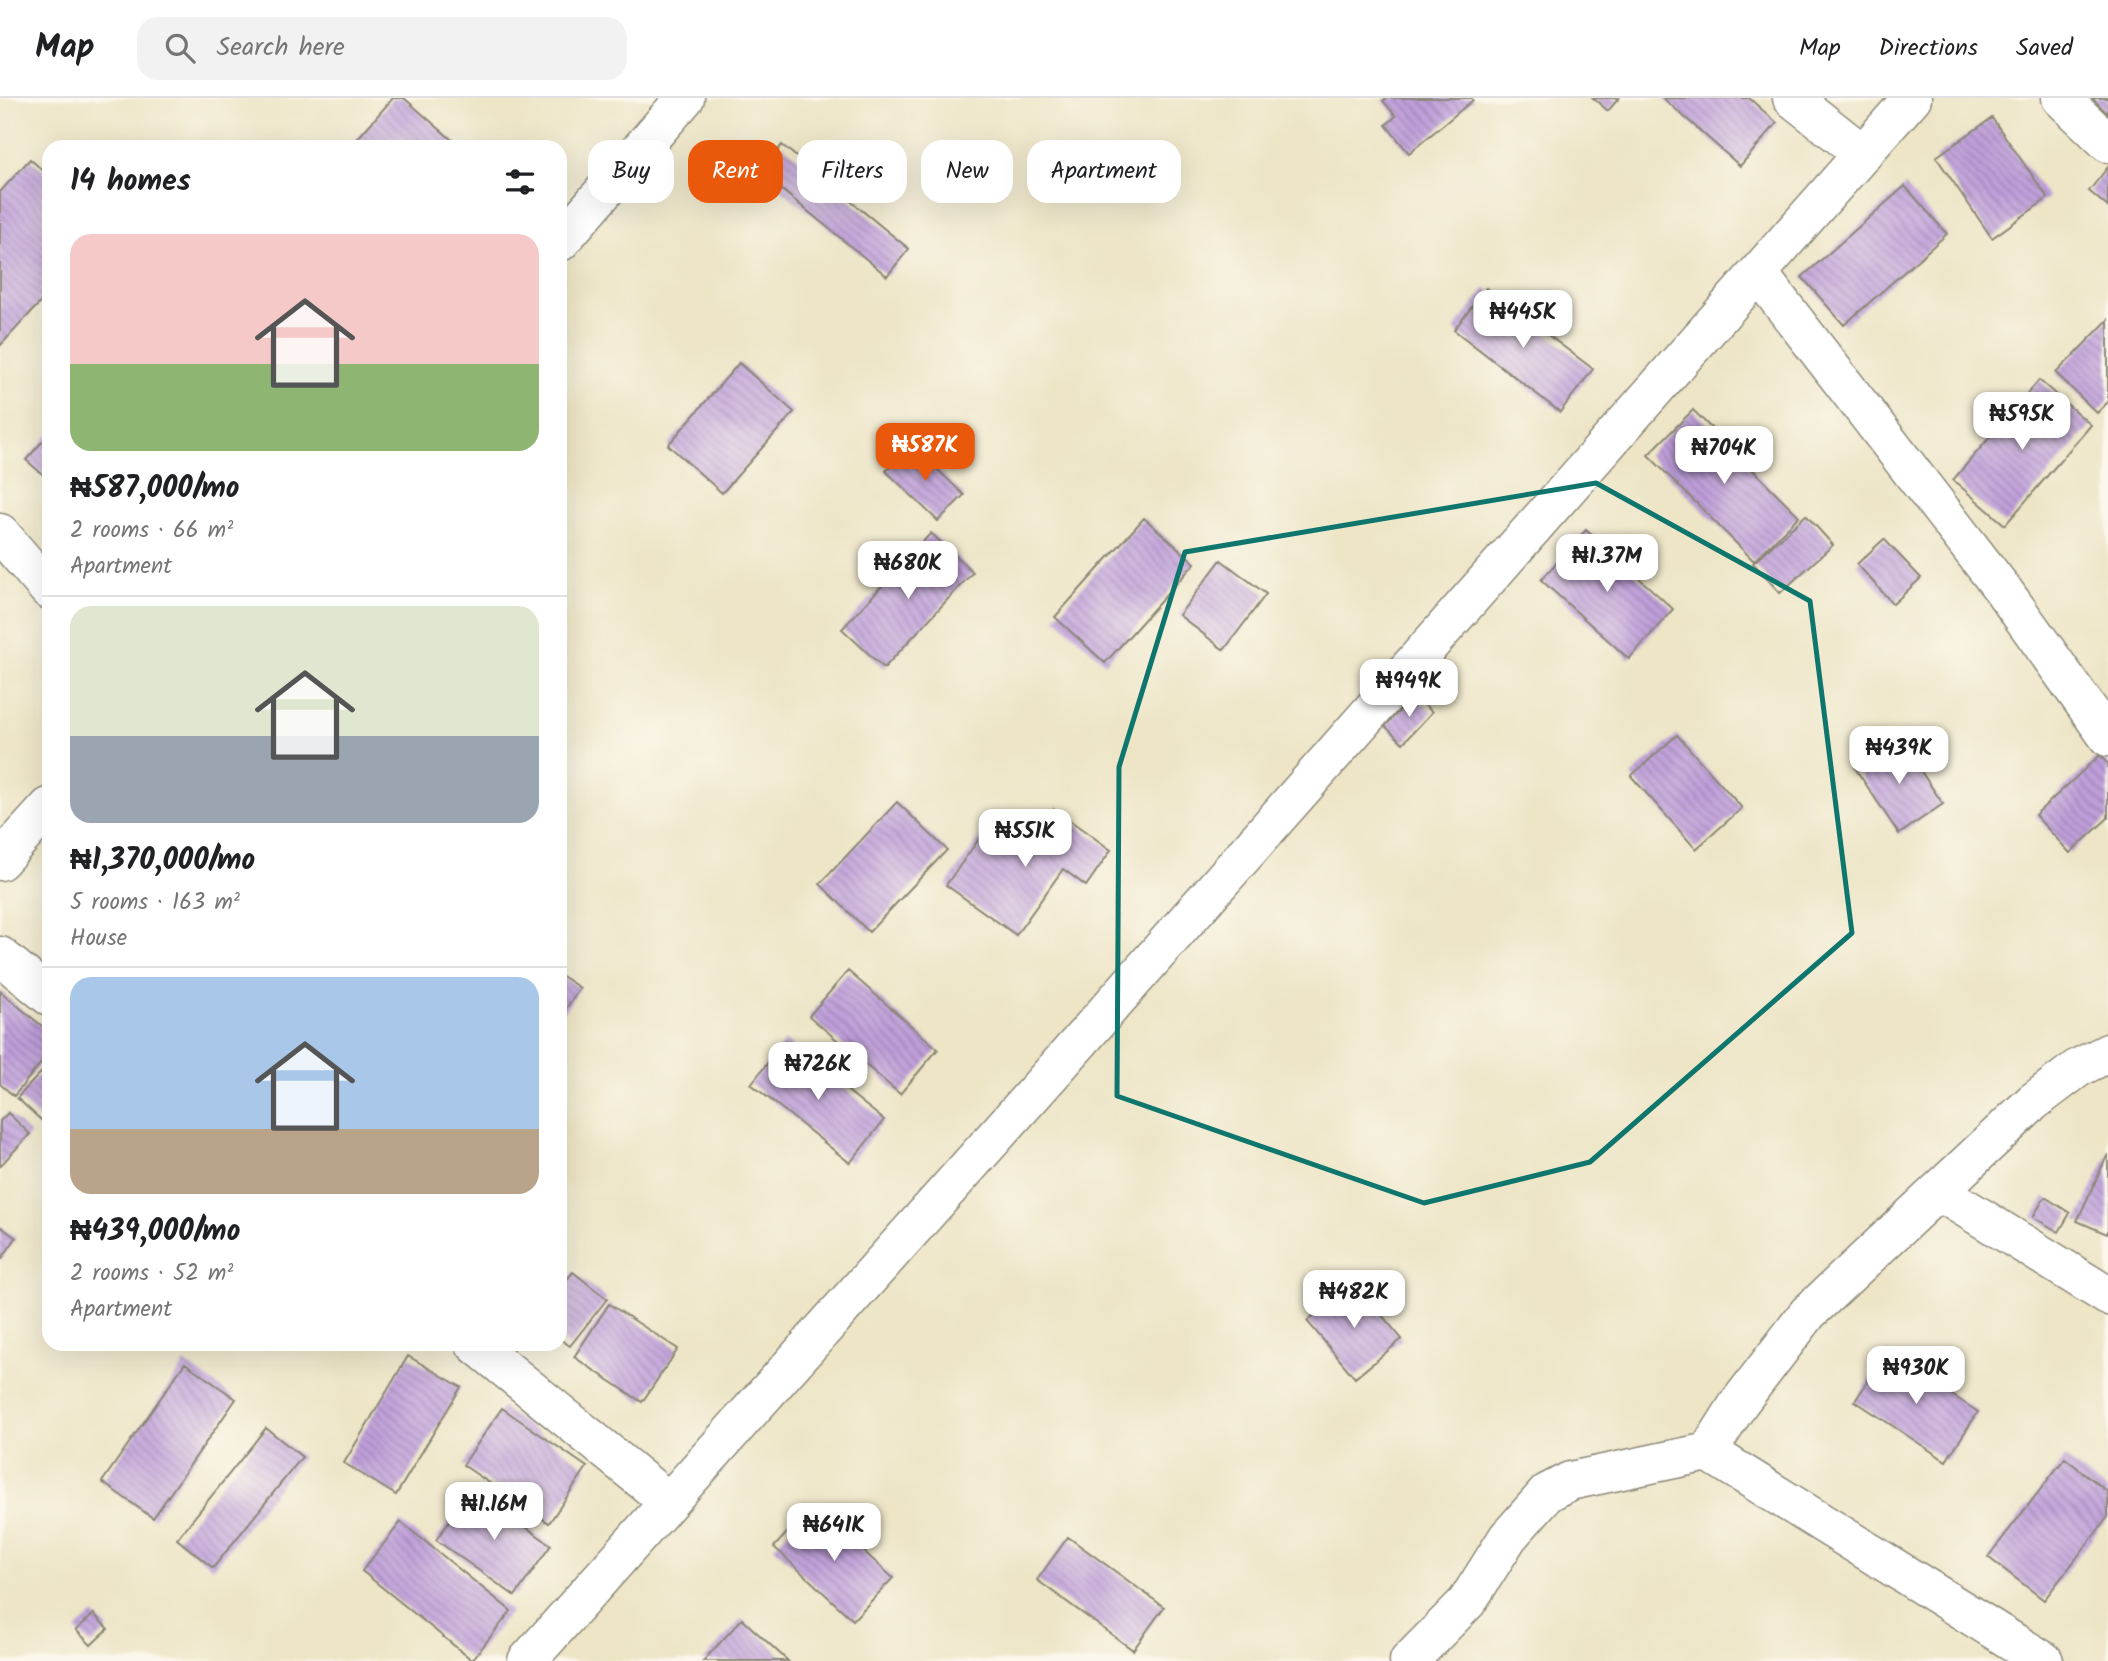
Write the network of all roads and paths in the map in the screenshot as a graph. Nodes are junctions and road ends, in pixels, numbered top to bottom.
1 (685, 98) edge
2 (1792, 98) edge
3 (1913, 98) edge
4 (2061, 98) edge
5 (2108, 144) edge
6 (1863, 154) junction
7 (567, 234) edge
8 (1758, 273) junction
9 (0, 533) edge
10 (42, 582) edge
11 (2108, 737) edge
12 (42, 815) edge
13 (0, 861) edge
14 (0, 956) edge
15 (42, 990) edge
16 (2108, 1053) edge
17 (1938, 1191) junction
18 (2108, 1296) edge
19 (484, 1351) edge
20 (1708, 1452) junction
21 (669, 1502) junction
22 (527, 1661) edge
23 (1409, 1661) edge
24 (2044, 1661) edge

1 - 7 street
2 - 6 street
3 - 6 street
4 - 5 street
6 - 8 street
8 - 11 street
8 - 21 street
9 - 10 street
12 - 13 street
14 - 15 street
16 - 17 street
17 - 18 street
17 - 20 street
19 - 21 street
20 - 23 street
20 - 24 street
21 - 22 street

